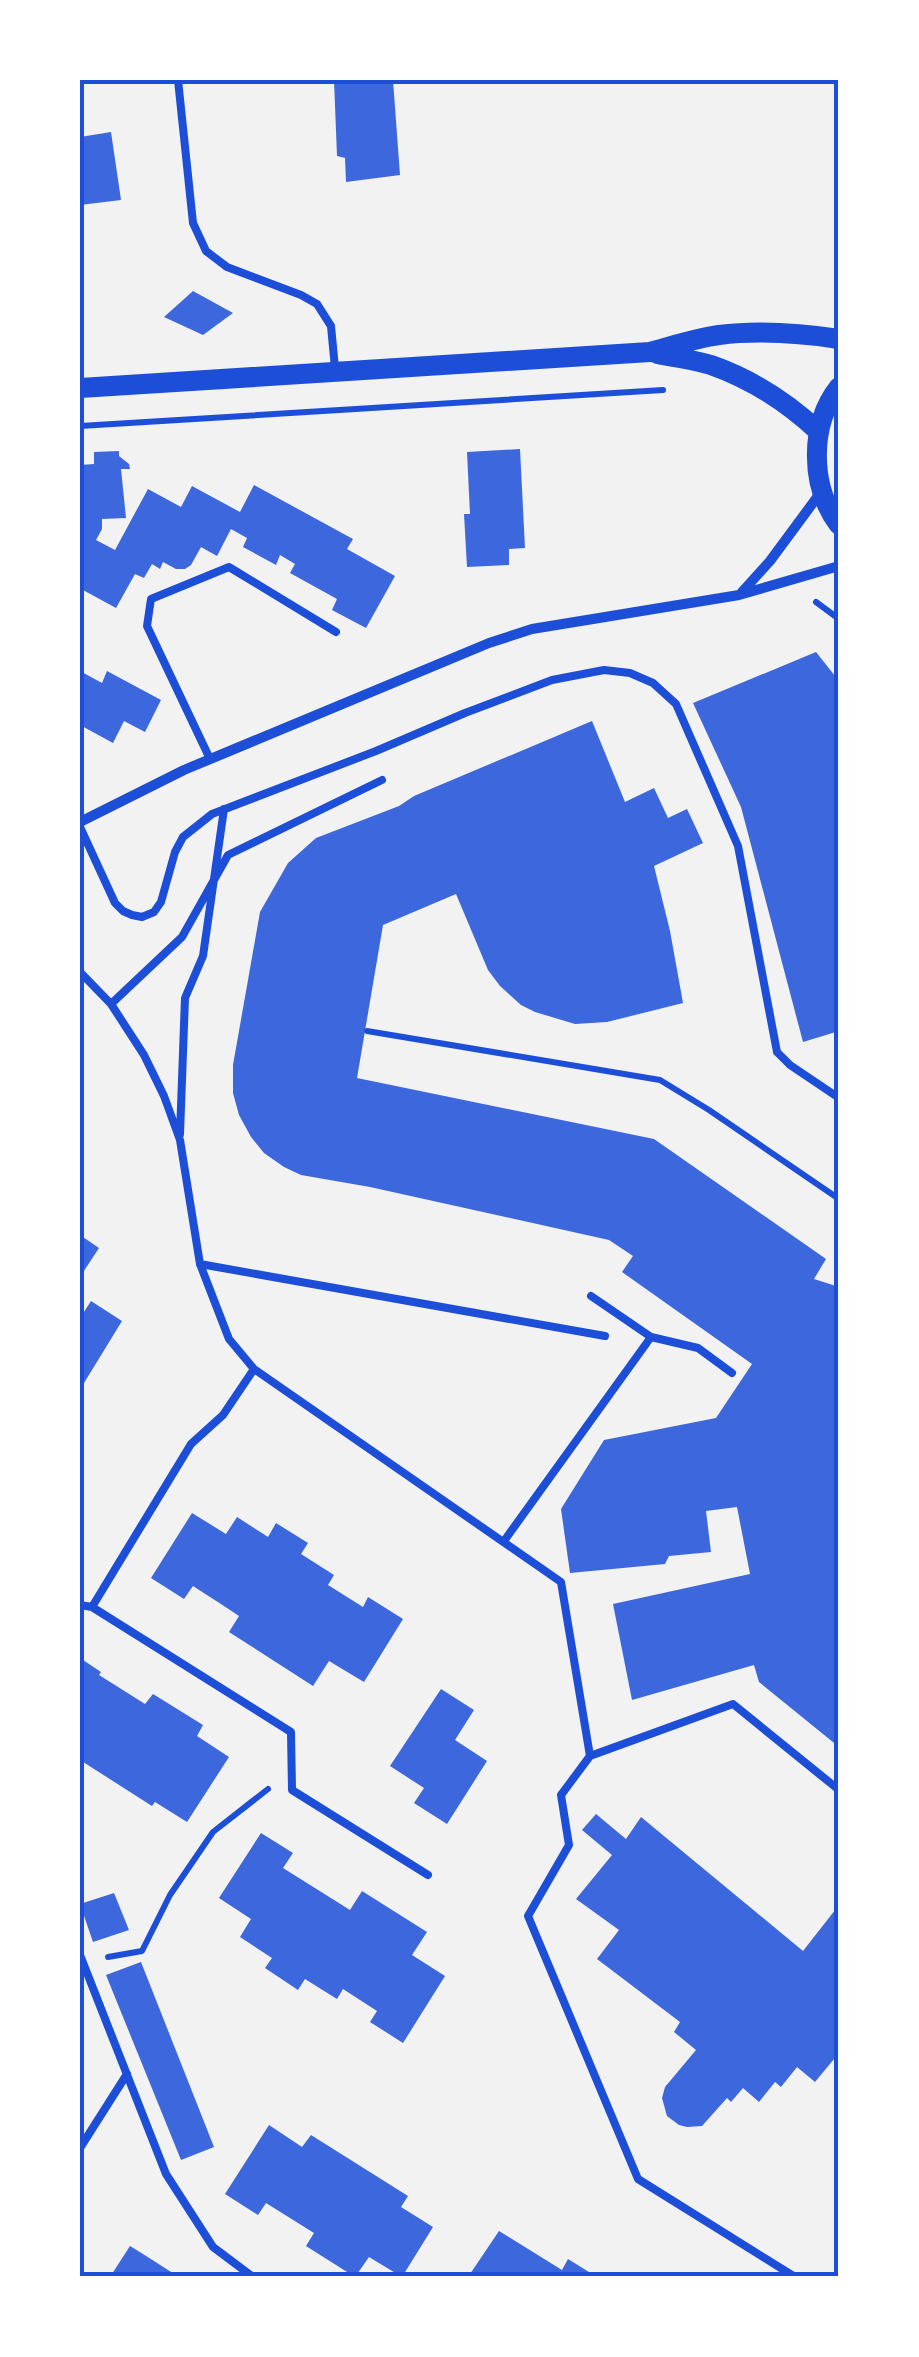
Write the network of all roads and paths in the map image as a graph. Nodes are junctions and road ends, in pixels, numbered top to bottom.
1 (178, 80) edge
2 (839, 338) edge
3 (650, 352) junction
4 (335, 372) junction
5 (839, 387) edge
6 (80, 388) edge
7 (667, 390) dead end
8 (80, 426) edge
9 (819, 432) junction
10 (822, 491) junction
11 (839, 525) edge
12 (839, 566) edge
13 (739, 595) junction
14 (808, 598) dead end
15 (839, 619) edge
16 (336, 632) dead end
17 (210, 759) junction
18 (382, 780) dead end
19 (224, 809) junction
20 (80, 824) edge
21 (80, 972) edge
22 (112, 1004) junction
23 (368, 1031) dead end
24 (839, 1098) edge
25 (180, 1140) junction
26 (839, 1199) edge
27 (200, 1264) junction
28 (591, 1296) dead end
29 (606, 1336) dead end
30 (651, 1337) junction
31 (254, 1369) junction
32 (732, 1373) dead end
33 (504, 1541) junction
34 (80, 1604) edge
35 (92, 1608) junction
36 (590, 1756) junction
37 (292, 1770) junction
38 (839, 1790) edge
39 (428, 1875) dead end
40 (81, 1958) edge
41 (126, 2074) junction
42 (80, 2148) edge
43 (253, 2277) edge
44 (795, 2277) edge

1 - 4 lane
2 - 3 main road
3 - 4 main road
3 - 9 main road
4 - 6 main road
5 - 9 main road
7 - 8 path
9 - 10 main road
10 - 11 main road
10 - 13 street
12 - 13 street
13 - 17 street
14 - 15 path
16 - 17 lane
17 - 20 street
18 - 22 lane
19 - 20 lane
19 - 24 lane
19 - 25 lane
21 - 22 lane
22 - 25 lane
23 - 26 path
25 - 27 lane
27 - 29 lane
27 - 31 lane
28 - 30 lane
30 - 32 lane
30 - 33 lane
31 - 33 lane
31 - 35 lane
33 - 36 lane
34 - 35 lane
35 - 37 lane
36 - 38 lane
36 - 44 lane
37 - 39 lane
37 - 40 path
40 - 41 lane
41 - 42 lane
41 - 43 lane

